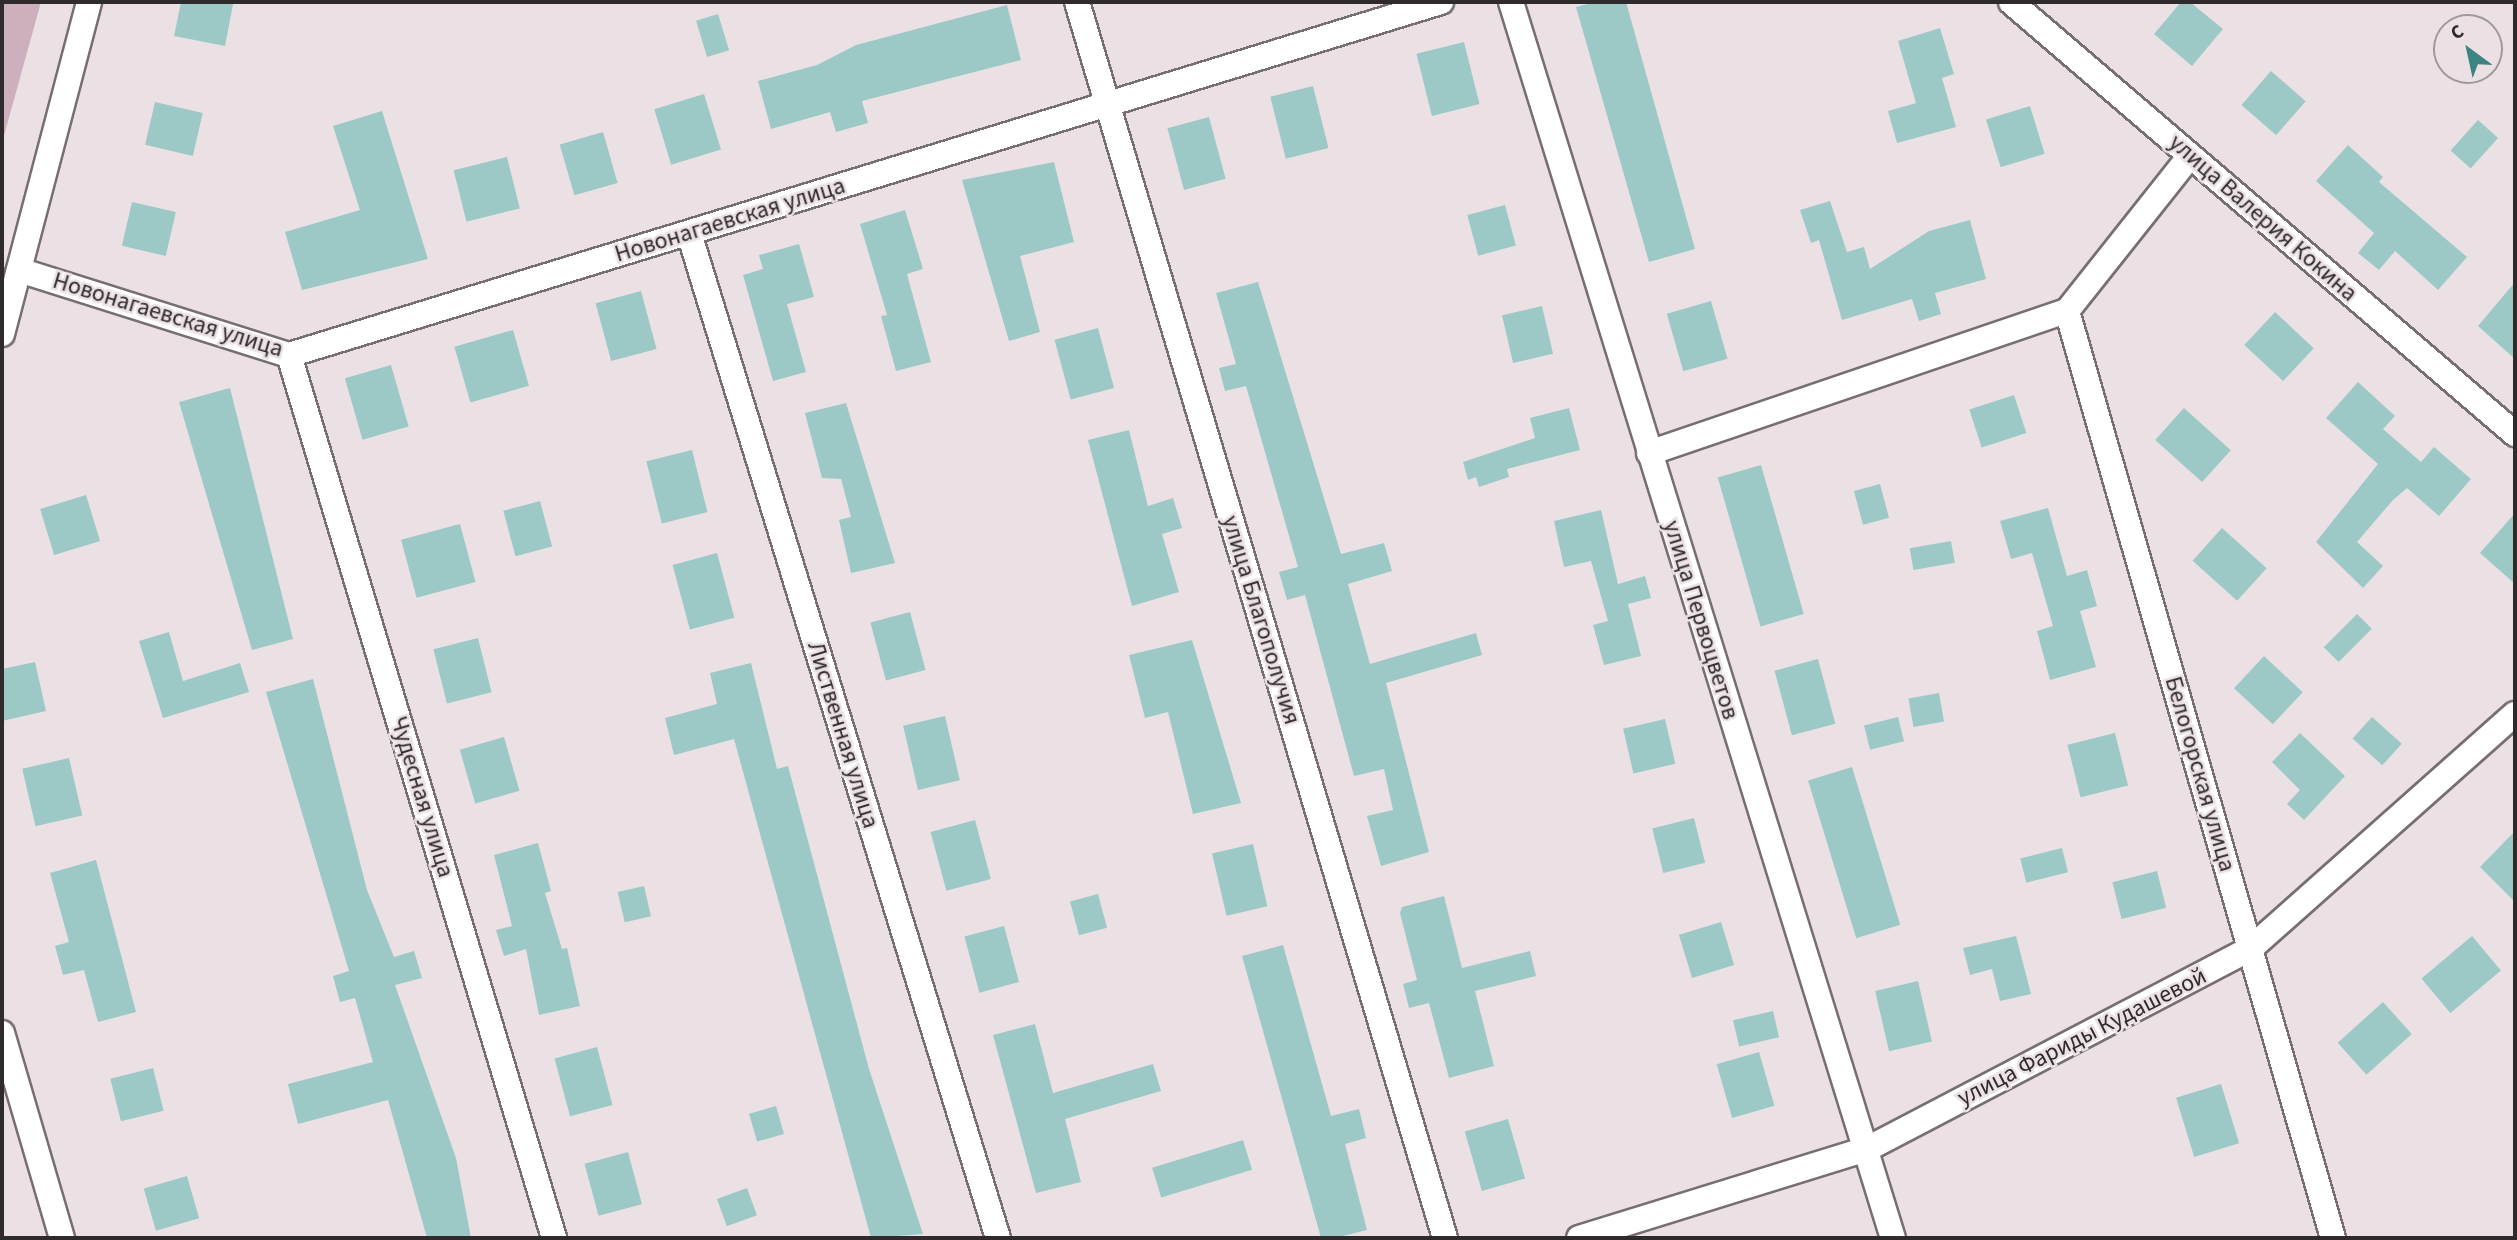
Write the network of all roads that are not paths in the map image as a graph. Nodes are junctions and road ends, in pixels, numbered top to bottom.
1 (89, 2) edge
2 (1077, 2) edge
3 (1441, 2) edge
4 (1511, 2) edge
5 (2011, 2) edge
6 (1108, 104) junction
7 (2190, 156) junction
8 (689, 233) junction
9 (19, 270) junction
10 (2067, 311) junction
11 (2, 334) edge
12 (289, 355) junction
13 (2515, 434) edge
14 (1649, 453) junction
15 (2515, 714) edge
16 (2250, 950) junction
17 (2, 1033) edge
18 (1867, 1149) junction
19 (62, 1238) edge
20 (554, 1238) edge
21 (998, 1238) edge
22 (1445, 1238) edge
23 (1579, 1238) edge
24 (1893, 1238) edge
25 (2333, 1238) edge

1 - 9 street
2 - 6 street, улица Благополучия
3 - 6 street, Новонагаевская улица
4 - 14 street, улица Первоцветов
5 - 7 street, улица Валерия Кокина
6 - 8 street, Новонагаевская улица
6 - 22 street, улица Благополучия
7 - 10 street
7 - 13 street, улица Валерия Кокина
8 - 12 street, Новонагаевская улица
8 - 21 street, Лиственная улица
9 - 11 street
9 - 12 street, Новонагаевская улица
10 - 14 street
10 - 16 street, Белогорская улица
12 - 20 street, Чудесная улица
14 - 18 street, улица Первоцветов
15 - 16 street, улица Фариды Кудашевой
16 - 18 street, улица Фариды Кудашевой
16 - 25 street, Белогорская улица
17 - 19 street
18 - 23 street, улица Фариды Кудашевой
18 - 24 street, улица Первоцветов

